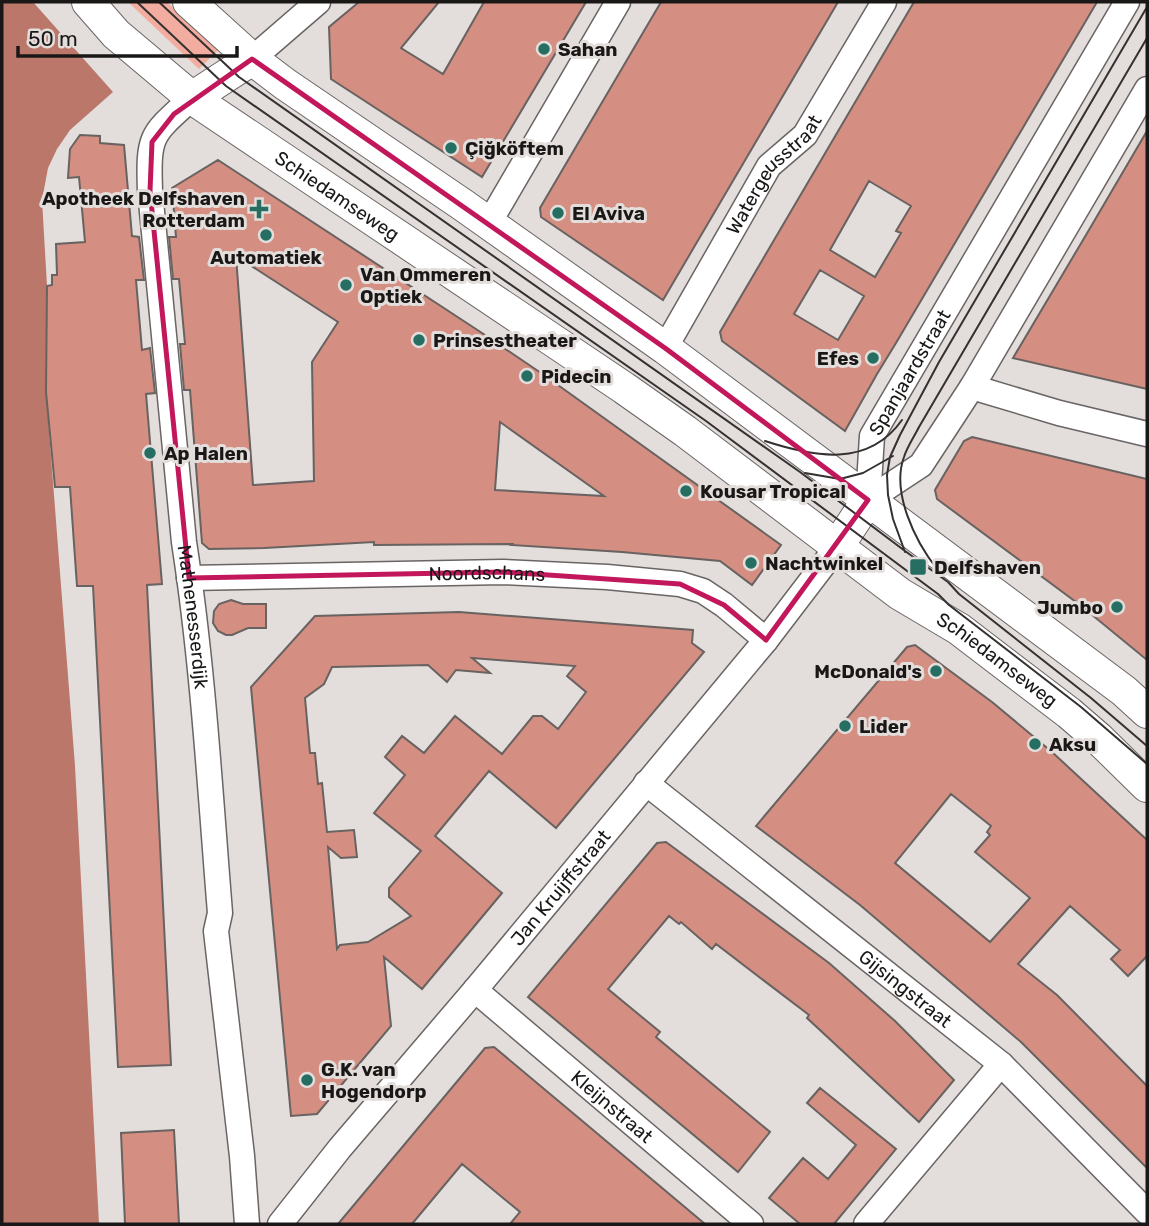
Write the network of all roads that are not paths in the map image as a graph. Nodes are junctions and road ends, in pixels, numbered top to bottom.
1 (88, 2) edge
2 (189, 2) edge
3 (318, 2) edge
4 (618, 2) edge
5 (884, 2) edge
6 (1127, 2) edge
7 (252, 59) junction
8 (1147, 89) edge
9 (192, 98) junction
10 (489, 223) junction
11 (665, 348) junction
12 (972, 387) junction
13 (1147, 434) edge
14 (867, 500) junction
15 (837, 547) junction
16 (189, 578) junction
17 (766, 640) junction
18 (1147, 712) edge
19 (646, 783) junction
20 (1147, 786) edge
21 (475, 990) junction
22 (1001, 1064) junction
23 (1147, 1212) edge
24 (247, 1224) edge
25 (280, 1224) edge
26 (751, 1224) edge
27 (866, 1224) edge

1 - 9 street, Schiedamseweg
2 - 7 street
3 - 7 street
4 - 10 street
5 - 11 street, Watergeusstraat
6 - 14 street, Spanjaardstraat
7 - 9 street, Mathenesserdijk
7 - 10 street
8 - 12 street
9 - 15 street, Schiedamseweg
9 - 16 street, Mathenesserdijk
10 - 11 street
11 - 14 street
12 - 13 street
12 - 14 street
14 - 15 street
14 - 18 street
15 - 17 street, Jan Kruijffstraat
15 - 20 street, Schiedamseweg
16 - 17 street, Noordschans
16 - 24 street, Mathenesserdijk
17 - 19 street, Jan Kruijffstraat
19 - 21 street, Jan Kruijffstraat
19 - 22 street, Gijsingstraat
21 - 25 street, Jan Kruijffstraat
21 - 26 street, Kleijnstraat
22 - 23 street, Gijsingstraat
22 - 27 street

